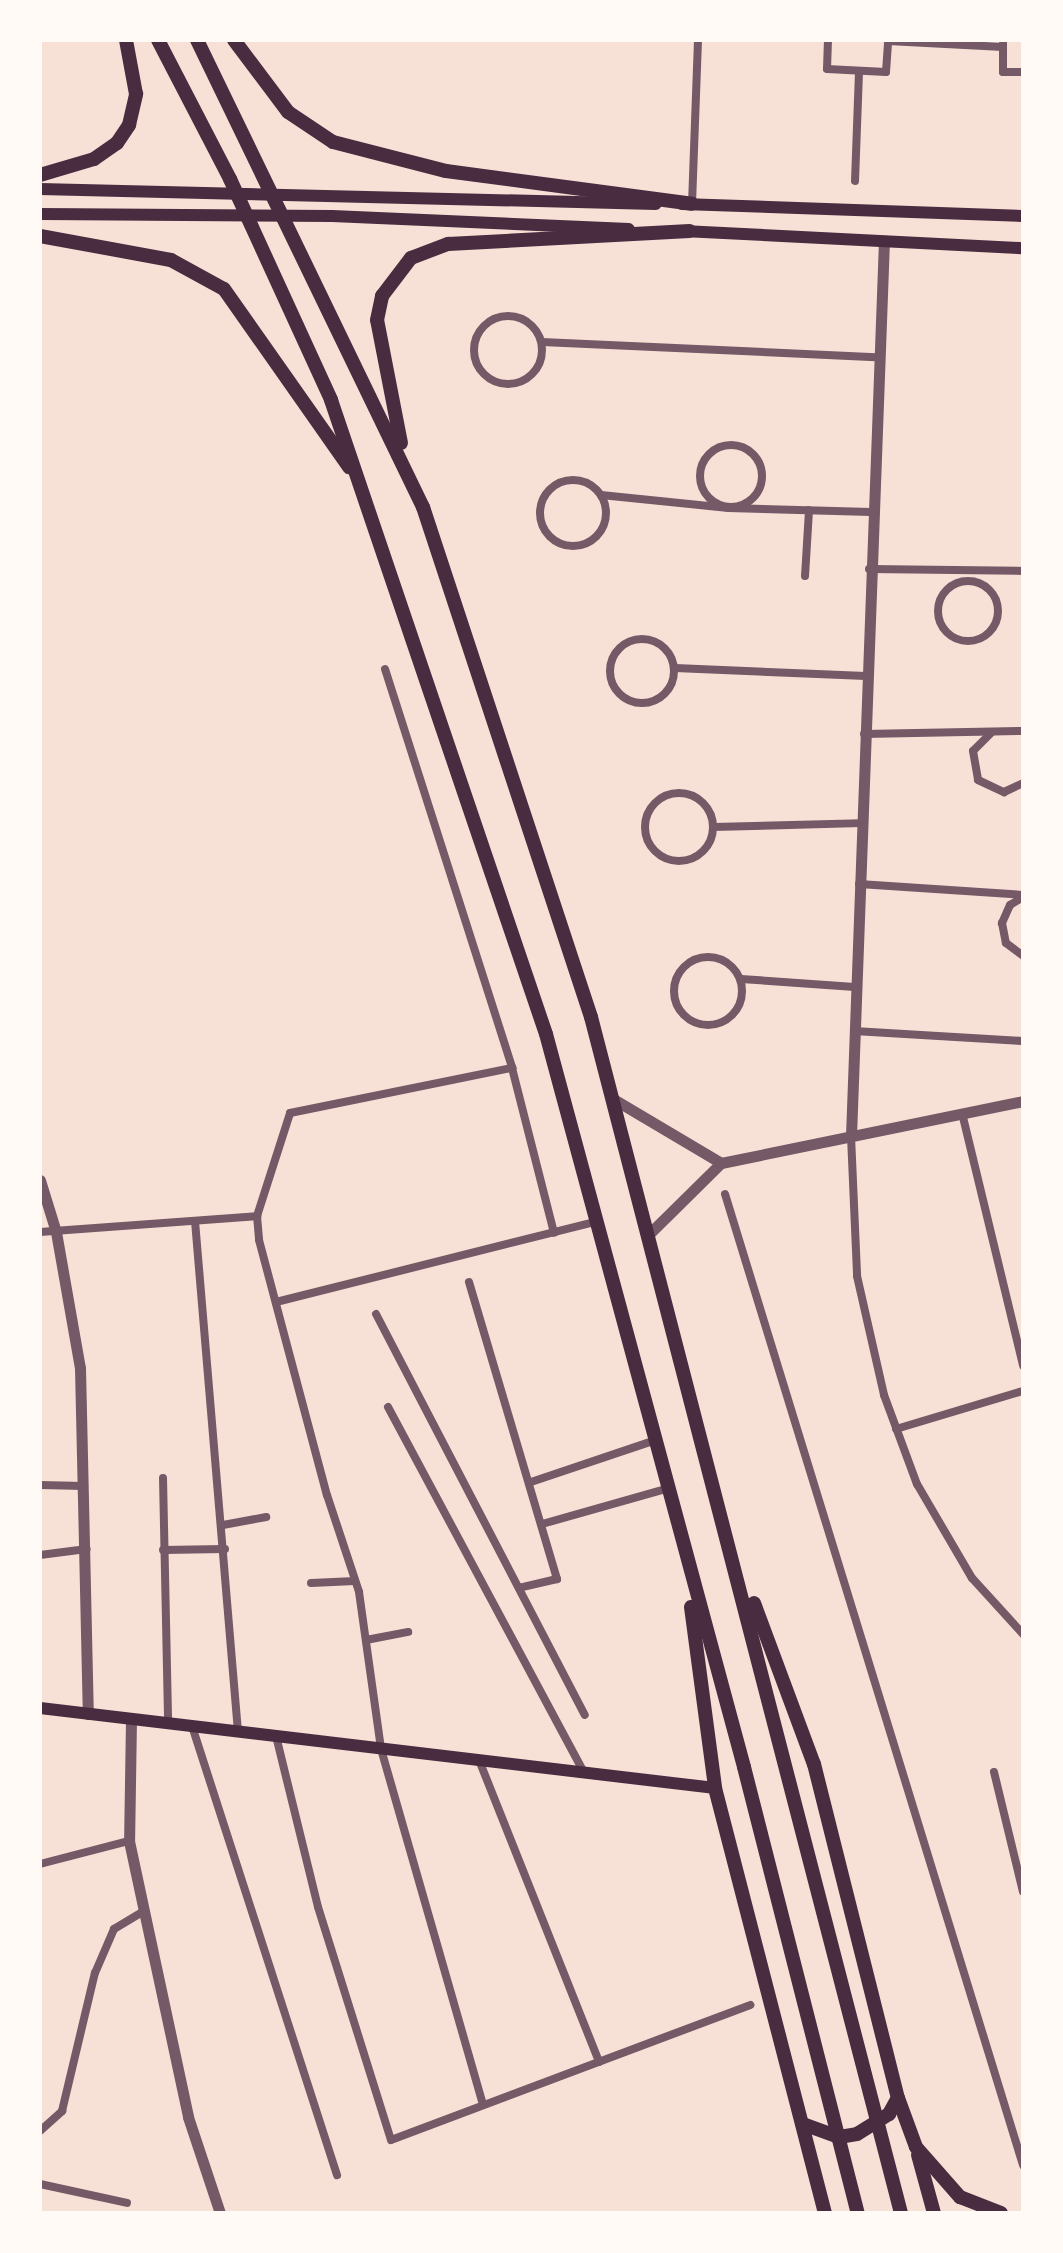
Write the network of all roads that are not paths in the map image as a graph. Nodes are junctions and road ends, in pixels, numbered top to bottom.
1 (126, 40) edge
2 (158, 40) edge
3 (197, 40) edge
4 (234, 40) edge
5 (698, 40) edge
6 (828, 40) edge
7 (888, 40) edge
8 (1003, 44) edge
9 (859, 71) junction
10 (1023, 72) edge
11 (40, 175) edge
12 (855, 181) dead end
13 (40, 189) edge
14 (692, 204) junction
15 (40, 214) edge
16 (1023, 216) edge
17 (690, 231) junction
18 (40, 236) edge
19 (884, 242) junction
20 (1023, 248) edge
21 (542, 342) junction
22 (876, 357) junction
23 (406, 466) junction
24 (361, 483) junction
25 (601, 495) junction
26 (728, 508) junction
27 (809, 510) junction
28 (871, 512) junction
29 (869, 569) junction
30 (976, 571) junction
31 (1023, 571) edge
32 (805, 576) dead end
33 (975, 581) junction
34 (675, 668) junction
35 (385, 669) dead end
36 (866, 676) junction
37 (1005, 731) junction
38 (1023, 731) edge
39 (864, 734) junction
40 (1023, 739) edge
41 (1023, 783) edge
42 (861, 823) junction
43 (713, 827) junction
44 (859, 884) junction
45 (1023, 896) edge
46 (1023, 956) edge
47 (741, 979) junction
48 (855, 987) junction
49 (854, 1031) junction
50 (1023, 1041) edge
51 (512, 1068) junction
52 (615, 1100) junction
53 (1023, 1101) edge
54 (962, 1113) junction
55 (851, 1136) junction
56 (721, 1163) junction
57 (40, 1180) edge
58 (725, 1194) dead end
59 (257, 1216) junction
60 (195, 1221) junction
61 (595, 1222) junction
62 (40, 1232) edge
63 (56, 1232) junction
64 (651, 1232) junction
65 (554, 1233) junction
66 (469, 1282) dead end
67 (276, 1302) junction
68 (376, 1314) dead end
69 (1023, 1366) edge
70 (1023, 1391) edge
71 (388, 1407) dead end
72 (896, 1429) junction
73 (653, 1441) junction
74 (163, 1478) dead end
75 (531, 1482) junction
76 (40, 1485) edge
77 (84, 1486) junction
78 (666, 1489) junction
79 (266, 1517) dead end
80 (542, 1524) junction
81 (223, 1525) junction
82 (729, 1537) junction
83 (87, 1549) junction
84 (225, 1549) junction
85 (163, 1550) junction
86 (40, 1555) edge
87 (685, 1559) junction
88 (355, 1581) junction
89 (311, 1583) dead end
90 (519, 1588) junction
91 (408, 1632) dead end
92 (1023, 1634) edge
93 (366, 1640) junction
94 (40, 1708) edge
95 (88, 1714) junction
96 (585, 1715) dead end
97 (131, 1719) junction
98 (168, 1724) junction
99 (192, 1726) junction
100 (238, 1732) junction
101 (276, 1736) junction
102 (381, 1749) junction
103 (479, 1760) junction
104 (994, 1772) dead end
105 (584, 1773) junction
106 (715, 1788) junction
107 (129, 1841) junction
108 (40, 1864) edge
109 (1023, 1892) edge
110 (144, 1911) junction
111 (750, 2005) dead end
112 (599, 2062) junction
113 (898, 2098) junction
114 (483, 2105) junction
115 (803, 2124) junction
116 (40, 2131) edge
117 (916, 2147) junction
118 (1023, 2165) edge
119 (337, 2175) dead end
120 (40, 2184) edge
121 (127, 2203) dead end
122 (220, 2213) edge
123 (825, 2213) edge
124 (858, 2213) edge
125 (901, 2213) edge
126 (934, 2213) edge
127 (1001, 2213) edge

1 - 11 highway
2 - 24 highway
3 - 23 highway
4 - 14 highway
5 - 14 street
6 - 9 street
7 - 8 street
7 - 9 street
8 - 10 street
9 - 12 street
13 - 14 main road
14 - 16 main road
15 - 17 main road
17 - 19 main road
17 - 23 highway
18 - 24 highway
19 - 20 main road
19 - 22 street
21 - 21 street
21 - 22 street
22 - 28 street
23 - 52 highway
24 - 61 highway
25 - 25 street
25 - 26 street
26 - 26 street
26 - 27 street
27 - 28 street
27 - 32 street
28 - 29 street
29 - 30 street
29 - 36 street
30 - 31 street
30 - 33 street
33 - 33 street
34 - 34 street
34 - 36 street
35 - 51 street
36 - 39 street
37 - 38 street
37 - 39 street
37 - 40 street
37 - 41 street
39 - 42 street
42 - 43 street
42 - 44 street
43 - 43 street
44 - 45 street
44 - 48 street
45 - 46 street
47 - 47 street
47 - 48 street
48 - 49 street
49 - 50 street
49 - 55 street
51 - 59 street
51 - 65 street
52 - 56 street
52 - 64 highway
53 - 54 street
54 - 55 street
54 - 69 street
55 - 56 street
55 - 72 street
56 - 64 street
57 - 63 street
58 - 118 street
59 - 60 street
59 - 67 street
60 - 63 street
60 - 81 street
61 - 65 street
61 - 73 highway
62 - 63 street
63 - 77 street
64 - 82 highway
65 - 67 street
66 - 75 street
67 - 88 street
68 - 90 street
70 - 72 street
71 - 105 street
72 - 92 street
73 - 75 street
73 - 78 highway
74 - 85 street
75 - 80 street
76 - 77 street
77 - 83 street
78 - 80 street
78 - 87 highway
79 - 81 street
80 - 90 street
81 - 84 street
82 - 113 highway
82 - 125 highway
83 - 86 street
83 - 95 street
84 - 85 street
84 - 100 street
85 - 98 street
87 - 106 highway
87 - 124 highway
88 - 89 street
88 - 93 street
90 - 96 street
91 - 93 street
93 - 102 street
94 - 95 main road
95 - 97 main road
97 - 98 main road
97 - 107 street
98 - 99 main road
99 - 100 main road
99 - 119 street
100 - 101 main road
101 - 102 main road
101 - 114 street
102 - 103 main road
102 - 114 street
103 - 105 main road
103 - 112 street
104 - 109 street
105 - 106 main road
106 - 115 highway
107 - 108 street
107 - 110 street
110 - 116 street
110 - 122 street
111 - 112 street
112 - 114 street
113 - 115 highway
113 - 117 highway
115 - 123 highway
117 - 126 highway
117 - 127 highway
120 - 121 street

